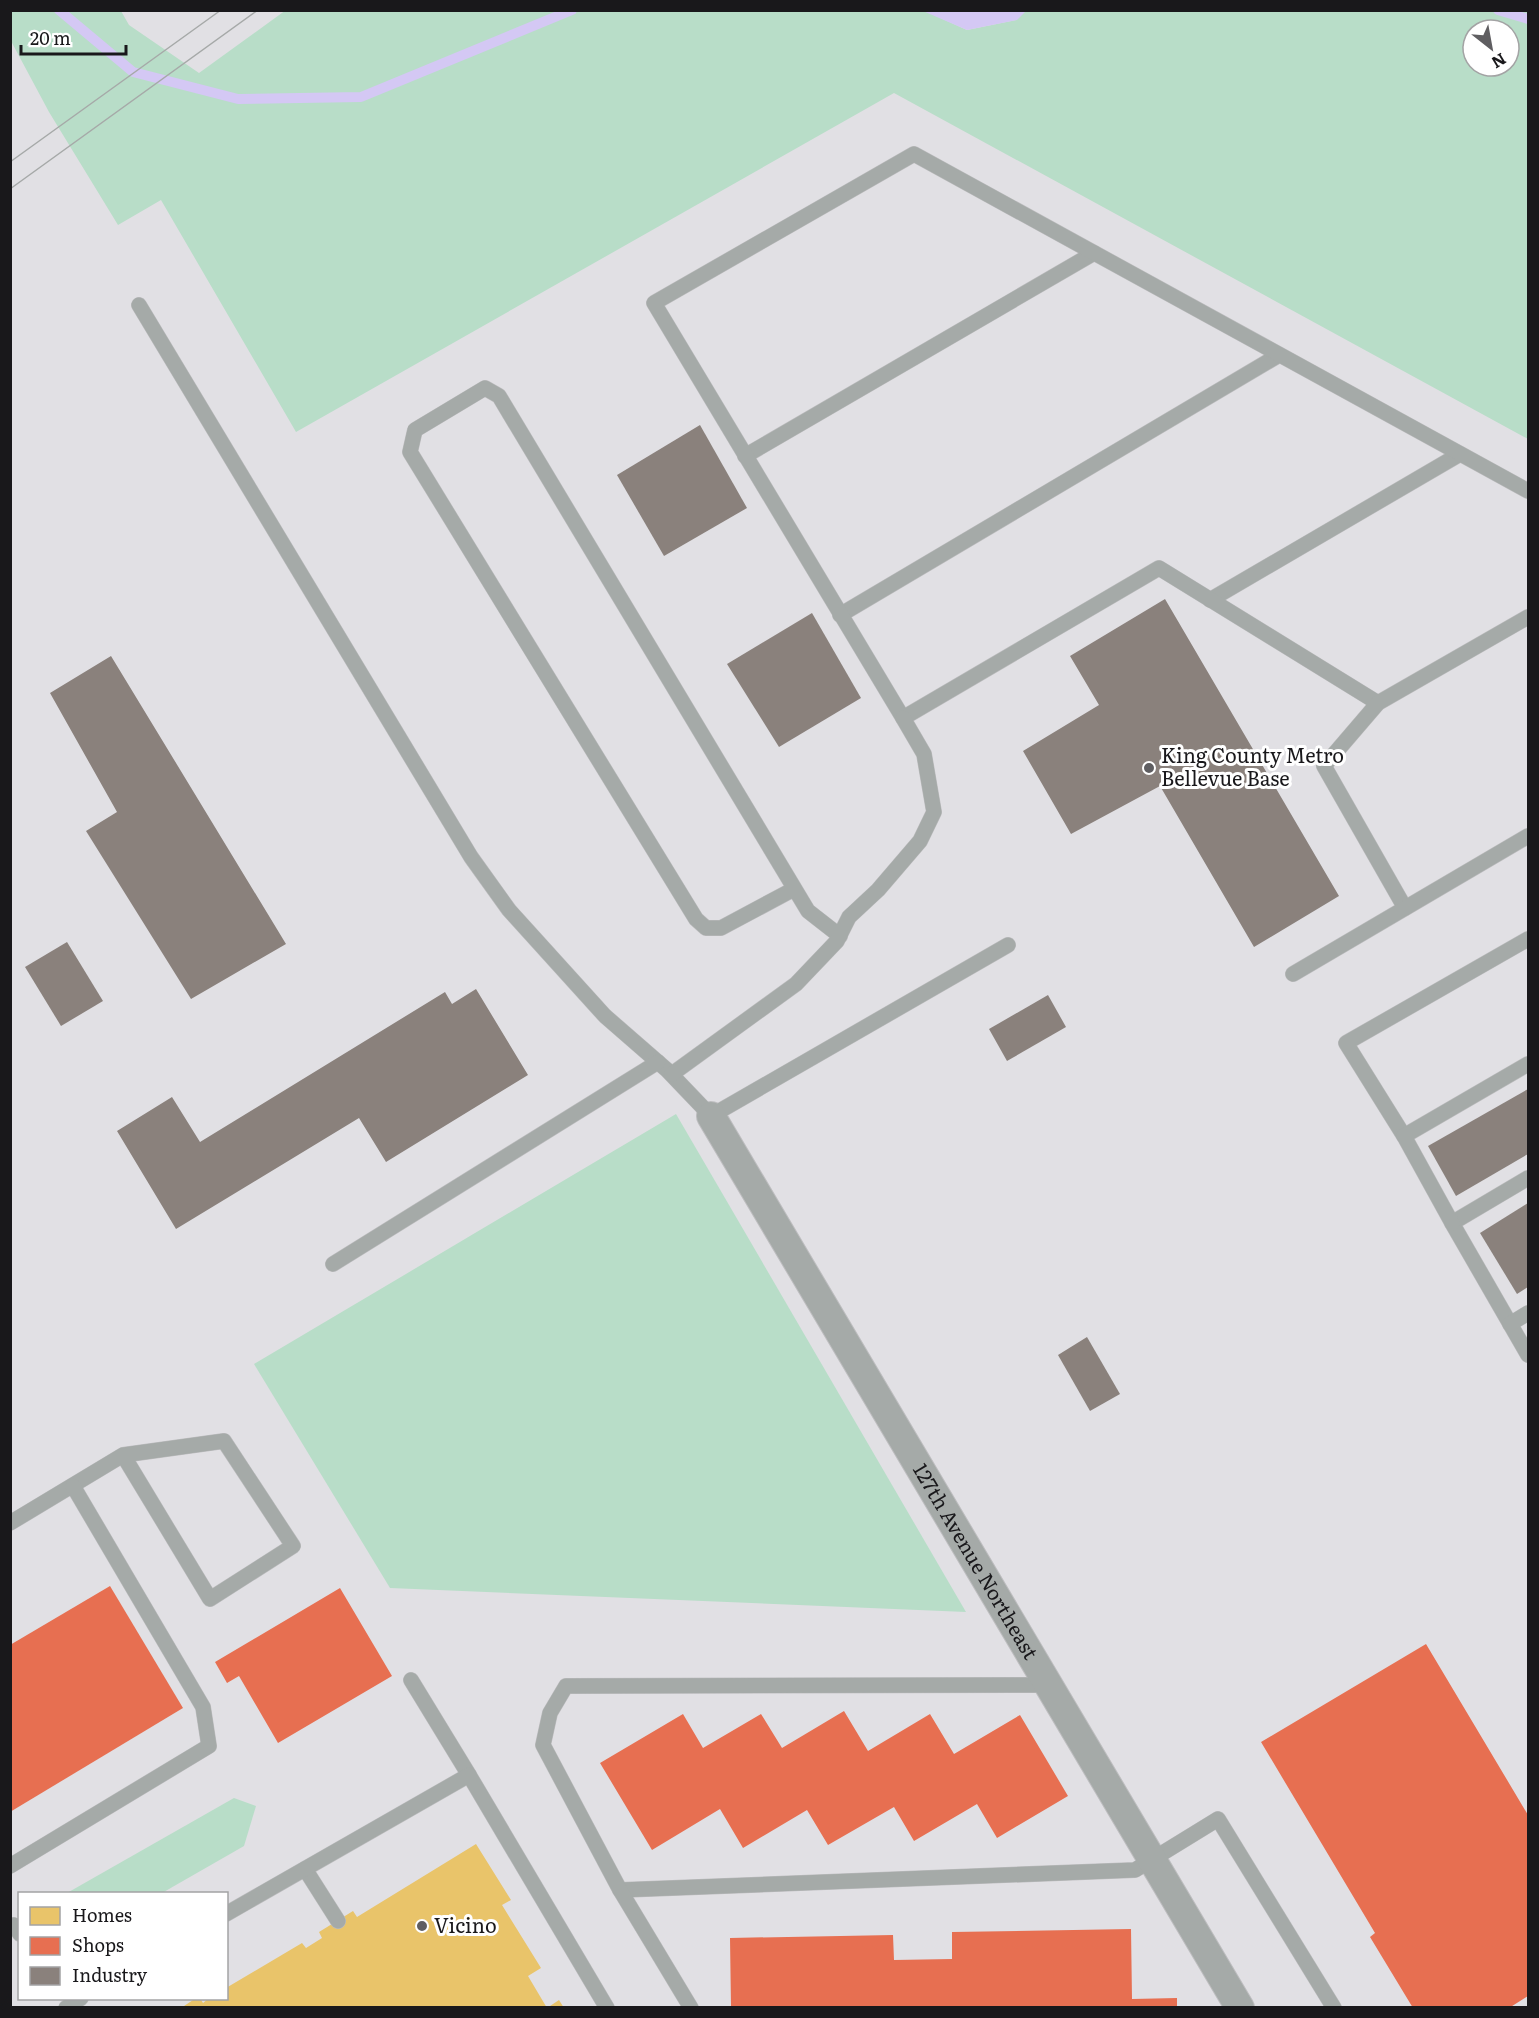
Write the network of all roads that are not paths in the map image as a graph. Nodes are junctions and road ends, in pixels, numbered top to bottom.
1 (1094, 253) junction
2 (139, 305) dead end
3 (1279, 355) junction
4 (1460, 454) junction
5 (746, 456) junction
6 (1528, 491) edge
7 (1210, 600) junction
8 (840, 615) junction
9 (1528, 617) edge
10 (1378, 703) junction
11 (903, 718) junction
12 (1528, 836) edge
13 (794, 889) junction
14 (1404, 908) junction
15 (840, 936) junction
16 (1528, 939) edge
17 (1008, 945) dead end
18 (1293, 974) dead end
19 (658, 1062) junction
20 (1528, 1064) edge
21 (672, 1074) junction
22 (711, 1116) junction
23 (1404, 1136) junction
24 (1528, 1178) edge
25 (1452, 1223) junction
26 (333, 1264) dead end
27 (1528, 1313) edge
28 (1510, 1324) junction
29 (1528, 1355) edge
30 (123, 1455) junction
31 (73, 1486) junction
32 (10, 1523) edge
33 (411, 1680) dead end
34 (1048, 1685) junction
35 (469, 1775) junction
36 (1152, 1860) junction
37 (10, 1866) edge
38 (305, 1869) junction
39 (620, 1890) junction
40 (228, 1913) edge
41 (338, 1921) dead end
42 (607, 2007) edge
43 (691, 2007) edge
44 (1240, 2007) edge
45 (1334, 2007) edge

1 - 3 lane
1 - 5 lane
1 - 5 lane
2 - 19 lane
3 - 4 lane
3 - 8 lane
4 - 6 lane
4 - 7 lane
5 - 8 lane
7 - 10 lane
7 - 11 lane
8 - 11 lane
9 - 10 lane
10 - 14 lane
11 - 15 lane
12 - 14 lane
13 - 13 lane
13 - 15 lane
14 - 18 lane
15 - 21 lane
16 - 23 lane
17 - 22 lane
19 - 21 lane
19 - 26 lane
20 - 23 lane
21 - 22 lane
22 - 34 street, 127th Avenue Northeast
23 - 25 lane
24 - 25 lane
25 - 28 lane
27 - 28 lane
28 - 29 lane
30 - 30 lane
30 - 31 lane
31 - 32 lane
31 - 37 lane
33 - 35 lane
34 - 36 street, 127th Avenue Northeast
34 - 39 lane
35 - 38 lane
35 - 42 lane
36 - 39 lane
36 - 44 street, 127th Avenue Northeast
36 - 45 lane
38 - 40 lane
38 - 41 lane
39 - 43 lane

